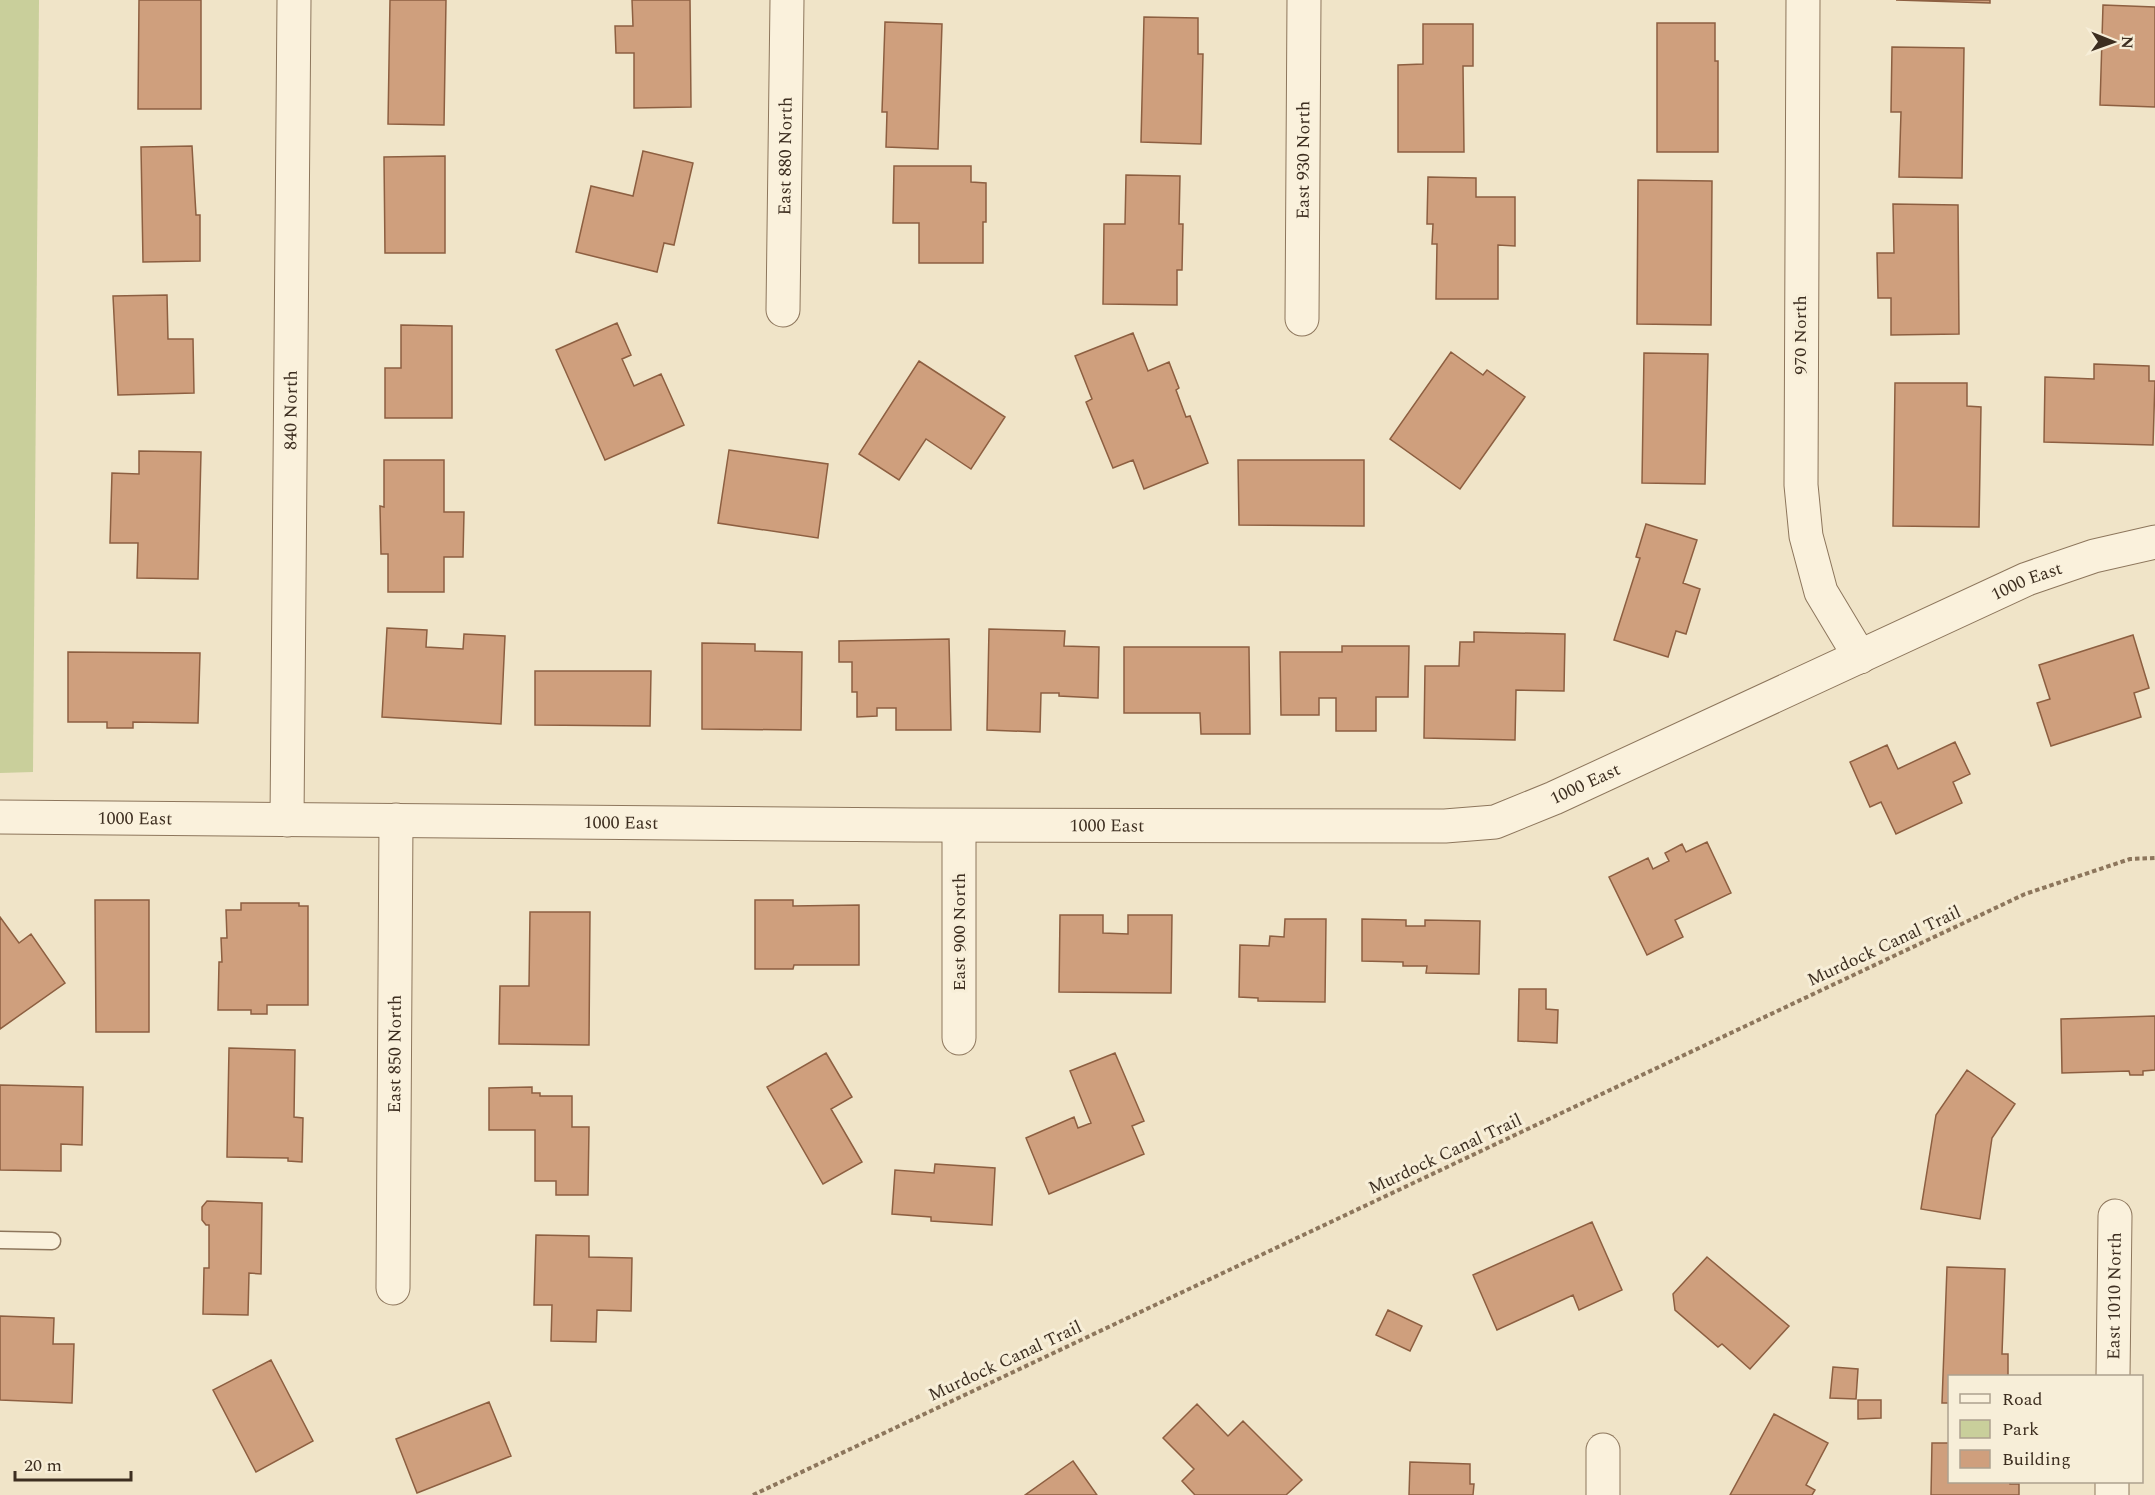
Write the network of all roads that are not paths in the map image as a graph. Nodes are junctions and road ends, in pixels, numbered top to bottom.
1 (294, 0) edge
2 (787, 0) edge
3 (1304, 0) edge
4 (1803, 0) edge
5 (783, 310) dead end
6 (1302, 319) dead end
7 (2155, 542) edge
8 (1860, 657) junction
9 (0, 817) edge
10 (287, 820) junction
11 (396, 820) junction
12 (958, 825) junction
13 (959, 1038) dead end
14 (2115, 1216) dead end
15 (0, 1240) edge
16 (52, 1241) dead end
17 (393, 1288) dead end
18 (2113, 1375) edge
19 (1603, 1450) dead end
20 (1602, 1495) edge

1 - 10 street, 840 North
2 - 5 street, East 880 North
3 - 6 street, East 930 North
4 - 8 street, 970 North
7 - 8 street, 1000 East
8 - 12 street, 1000 East
9 - 10 street, 1000 East
10 - 11 street, 1000 East
11 - 12 street, 1000 East
11 - 17 street, East 850 North
12 - 13 street, East 900 North
14 - 18 street, East 1010 North
15 - 16 lane
19 - 20 street

